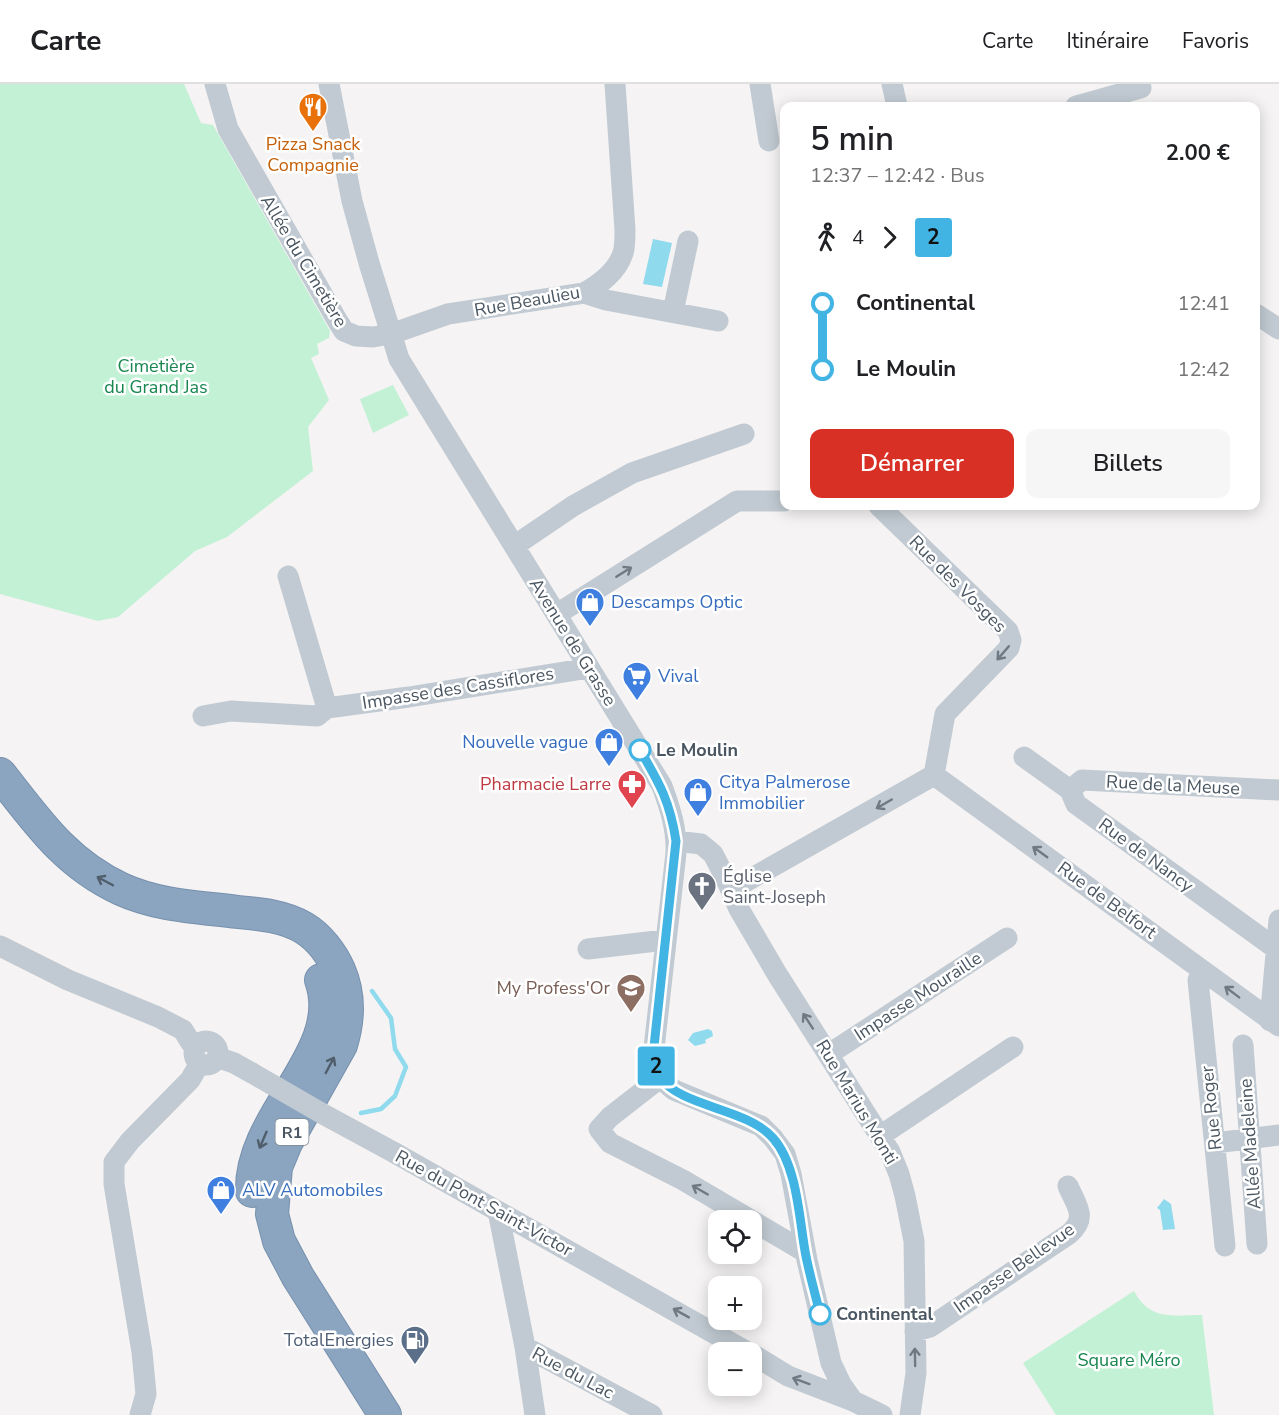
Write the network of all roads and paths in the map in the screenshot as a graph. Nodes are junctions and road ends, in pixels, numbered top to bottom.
1 (215, 84) edge
2 (329, 84) edge
3 (615, 84) edge
4 (760, 84) edge
5 (892, 84) edge
6 (1142, 93) edge
7 (896, 102) edge
8 (1096, 102) edge
9 (769, 141) dead end
10 (688, 241) dead end
11 (584, 293) junction
12 (673, 312) junction
13 (1260, 317) edge
14 (718, 321) dead end
15 (1279, 329) edge
16 (391, 334) junction
17 (744, 434) dead end
18 (780, 501) edge
19 (883, 510) edge
20 (514, 546) junction
21 (288, 576) dead end
22 (557, 614) junction
23 (589, 668) junction
24 (327, 708) junction
25 (203, 716) dead end
26 (1024, 757) dead end
27 (0, 774) edge
28 (934, 775) junction
29 (1070, 790) junction
30 (1279, 790) edge
31 (0, 805) edge
32 (676, 841) junction
33 (732, 890) junction
34 (1279, 920) edge
35 (1007, 938) dead end
36 (665, 940) junction
37 (0, 946) edge
38 (1275, 948) junction
39 (588, 949) dead end
40 (1203, 971) junction
41 (1274, 1023) edge
42 (1243, 1045) dead end
43 (1013, 1047) dead end
44 (829, 1054) junction
45 (204, 1055) junction
46 (660, 1078) junction
47 (880, 1136) junction
48 (1279, 1136) edge
49 (1249, 1139) junction
50 (1215, 1143) junction
51 (1068, 1186) dead end
52 (498, 1211) junction
53 (1257, 1244) dead end
54 (1225, 1246) dead end
55 (805, 1252) junction
56 (915, 1331) junction
57 (729, 1342) edge
58 (525, 1347) junction
59 (762, 1361) edge
60 (853, 1401) junction
61 (147, 1410) edge
62 (368, 1415) edge
63 (385, 1415) edge
64 (535, 1415) edge
65 (652, 1415) edge
66 (882, 1415) edge
67 (910, 1415) edge

1 - 16 street, Allée du Cimetière
2 - 16 street, Avenue de Grasse
3 - 11 street, Rue Beaulieu
4 - 9 street
5 - 7 street
6 - 8 street
10 - 12 street
11 - 12 street
11 - 16 street, Rue Beaulieu
12 - 14 street
13 - 15 street
16 - 20 street, Avenue de Grasse
17 - 20 street
22 -> 18 street
19 -> 28 street, Rue des Vosges
20 - 22 street, Avenue de Grasse
21 - 24 street
22 - 23 street, Avenue de Grasse
23 - 24 street, Impasse des Cassiflores
23 - 32 street, Avenue de Grasse
24 - 25 street, Impasse des Cassiflores
26 - 29 street, Rue de Nancy
63 -> 27 highway, R1
28 -> 33 street
40 -> 28 street, Rue de Belfort
29 - 30 street, Rue de la Meuse
29 - 38 street, Rue de Nancy
31 -> 62 highway, R1
32 - 33 street, Rue Marius Monti
32 - 36 street, Avenue de Grasse
44 -> 33 street, Rue Marius Monti
34 - 38 street
35 - 44 street, Impasse Mouraille
36 - 39 street
36 - 46 street, Avenue de Grasse
37 - 45 street, Rue du Pont Saint-Victor
38 - 41 street
41 -> 40 street, Rue de Belfort
40 - 50 street, Rue Roger
42 - 49 street, Allée Madeleine
43 - 47 street
44 - 47 street, Rue Marius Monti
45 - 52 street, Rue du Pont Saint-Victor, bridge
45 - 61 street
46 - 55 street
55 -> 46 street
47 - 56 street, Rue Marius Monti
48 - 49 street
49 - 50 street
49 - 53 street, Allée Madeleine
50 - 54 street, Rue Roger
51 - 56 street, Impasse Bellevue
57 -> 52 street, Rue du Pont Saint-Victor
52 - 58 street
55 - 60 street
67 -> 56 street, Rue Marius Monti
58 - 64 street
58 - 65 street, Rue du Lac
60 -> 59 street, Rue du Pont Saint-Victor
60 - 66 street

